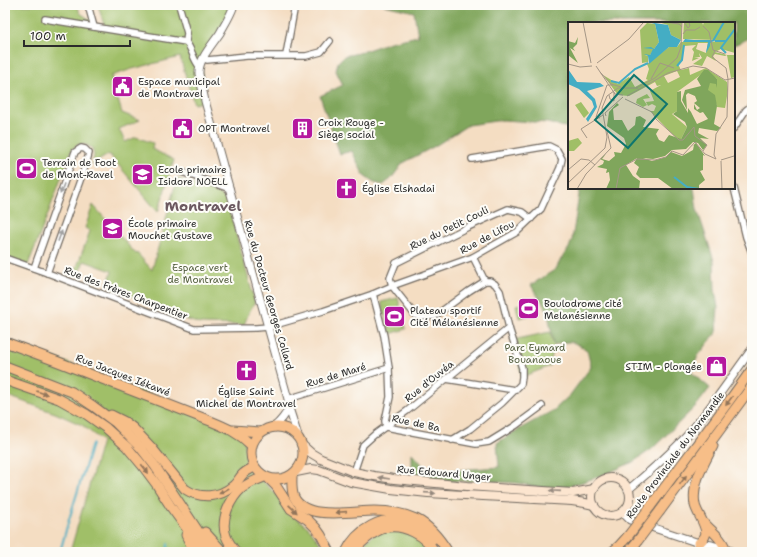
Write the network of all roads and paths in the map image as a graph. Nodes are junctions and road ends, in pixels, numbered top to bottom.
1 (88, 5) edge
2 (179, 5) edge
3 (234, 5) edge
4 (295, 5) edge
5 (45, 19) dead end
6 (94, 27) junction
7 (330, 41) dead end
8 (186, 42) junction
9 (286, 55) junction
10 (204, 57) junction
11 (199, 66) junction
12 (752, 105) edge
13 (735, 126) edge
14 (472, 159) dead end
15 (178, 171) dead end
16 (230, 189) junction
17 (734, 189) edge
18 (531, 219) junction
19 (752, 253) edge
20 (473, 257) junction
21 (5, 258) edge
22 (34, 268) junction
23 (47, 273) junction
24 (485, 281) junction
25 (392, 286) junction
26 (373, 294) junction
27 (268, 327) junction
28 (509, 328) junction
29 (5, 342) edge
30 (752, 349) edge
31 (5, 366) edge
32 (389, 368) junction
33 (752, 369) edge
34 (446, 379) junction
35 (5, 380) edge
36 (752, 386) edge
37 (514, 390) junction
38 (288, 399) junction
39 (93, 406) junction
40 (542, 406) dead end
41 (289, 408) junction
42 (726, 422) junction
43 (274, 427) junction
44 (386, 427) junction
45 (231, 430) junction
46 (261, 432) junction
47 (452, 440) junction
48 (300, 441) junction
49 (252, 445) junction
50 (254, 467) junction
51 (354, 472) junction
52 (294, 473) junction
53 (267, 478) junction
54 (164, 481) junction
55 (594, 489) junction
56 (628, 490) junction
57 (594, 505) junction
58 (171, 507) junction
59 (622, 512) junction
60 (702, 520) junction
61 (699, 543) junction
62 (613, 550) edge
63 (729, 551) edge
64 (194, 552) edge
65 (204, 552) edge
66 (214, 552) edge
67 (223, 552) edge
68 (236, 552) edge
69 (330, 552) edge
70 (346, 552) edge
71 (353, 552) edge
72 (434, 552) edge
73 (445, 552) edge
74 (448, 552) edge
75 (628, 552) edge

1 - 6 street
2 - 8 street, Rue du Docteur Georges Collard
3 - 10 street
4 - 9 street
5 - 6 street
6 - 8 street
7 - 9 street
8 - 11 street, Rue du Docteur Georges Collard
9 - 10 street
10 - 11 street
11 - 16 street, Rue du Docteur Georges Collard
12 - 13 street
14 - 18 street, Rue de Lifou
15 - 16 street
16 - 27 street, Rue du Docteur Georges Collard
17 - 19 street
18 - 20 street, Rue de Lifou
18 - 25 street, Rue du Petit Couli
20 - 24 street
20 - 25 street, Rue de Lifou
21 - 22 street, Rue des Frères Charpentier
22 - 23 street, Rue des Frères Charpentier
23 -> 22 street
23 - 27 street, Rue des Frères Charpentier
24 - 25 street
24 - 28 street
25 - 26 street, Rue de Lifou
26 - 27 street, Rue de Lifou
26 - 32 street, Rue de Ba
27 - 38 street, Rue du Docteur Georges Collard
28 - 34 street, Rue d'Ouvéa
28 - 37 street
29 - 45 main road, Rue Jacques Iékawé
30 - 56 street
31 - 39 main road
32 - 38 street, Rue de Maré
32 - 44 street, Rue de Ba
33 -> 62 main road, Route Provinciale du Normandie, bridge
34 - 37 street
34 - 44 street, Rue d'Ouvéa
35 -> 58 main road
36 - 42 main road, Route Provinciale du Normandie
37 - 47 street
38 - 41 street, Rue du Docteur Georges Collard
50 -> 39 main road
39 - 54 main road
40 - 47 street, Rue de Ba
41 - 43 street
41 - 48 street, Rue du Docteur Georges Collard
42 - 60 main road
75 -> 42 main road, Route Provinciale du Normandie, bridge
43 - 46 main road
43 - 48 main road
44 - 47 street, Rue de Ba
44 - 51 street, Rue d'Ouvéa
45 - 46 main road, Rue Jacques Iékawé
45 - 49 main road, Rue Jacques Iékawé
46 - 49 main road
48 - 51 main road, Rue Edouard Unger
48 - 52 main road
49 - 50 main road
50 - 53 main road
55 -> 51 main road, Rue Edouard Unger
52 - 53 main road
52 -> 57 main road, Rue Edouard Unger
74 -> 52 main road
53 - 68 main road
53 -> 69 main road
54 - 66 main road
54 - 67 main road
55 - 56 main road
55 - 57 main road
56 - 59 main road
57 - 59 main road
58 - 64 main road
58 - 65 main road
59 - 61 street
60 - 61 main road
60 - 63 main road
61 - 63 street
70 - 73 main road
71 - 72 main road

